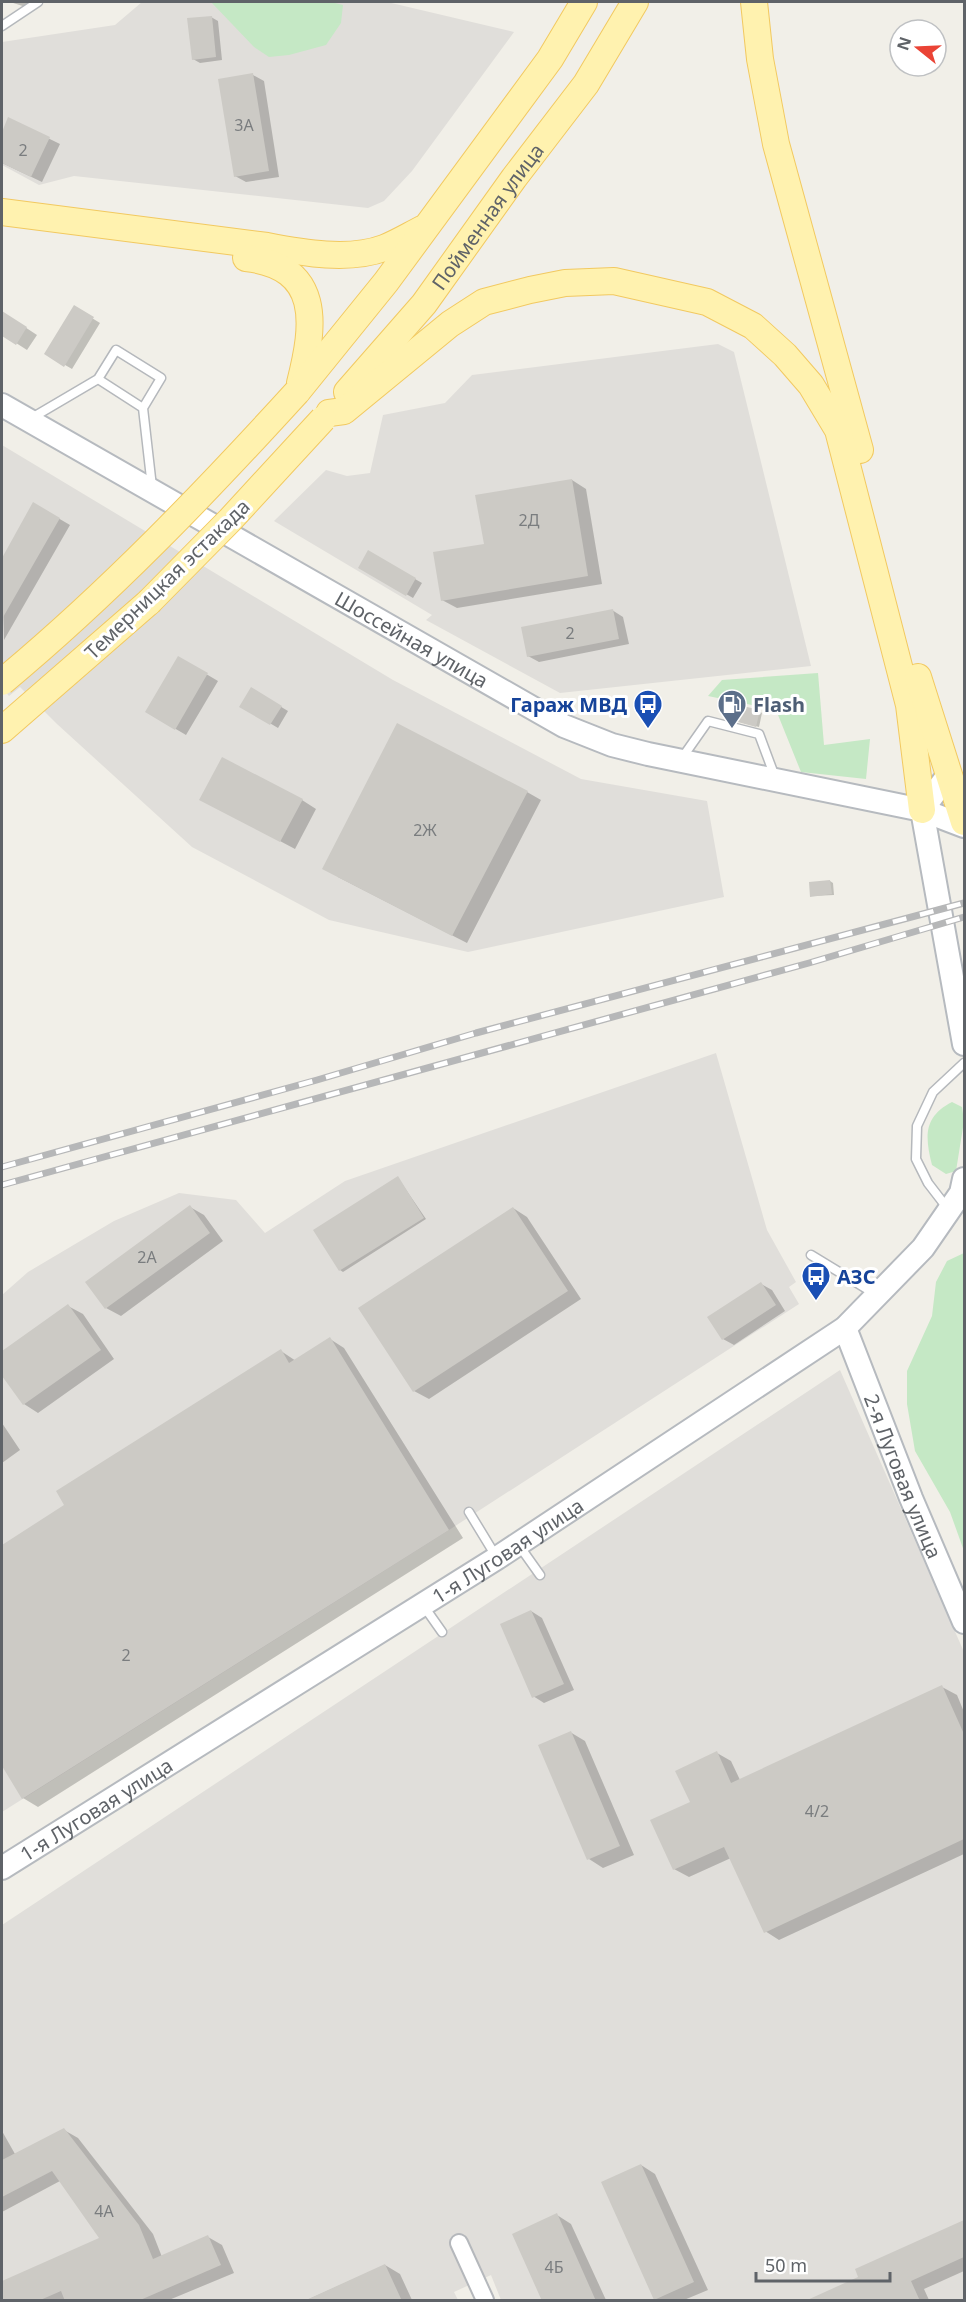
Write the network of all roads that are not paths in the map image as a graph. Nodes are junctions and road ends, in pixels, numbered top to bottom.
1 (38, 2) edge
2 (584, 2) edge
3 (635, 2) edge
4 (754, 2) edge
5 (2, 26) edge
6 (2, 212) edge
7 (2, 227) edge
8 (425, 228) junction
9 (98, 379) junction
10 (297, 392) junction
11 (2, 405) edge
12 (143, 408) junction
13 (326, 416) junction
14 (27, 420) junction
15 (152, 491) junction
16 (2, 681) edge
17 (2, 730) edge
18 (680, 761) junction
19 (949, 774) junction
20 (776, 780) junction
21 (922, 810) junction
22 (964, 824) edge
23 (964, 1044) edge
24 (964, 1062) edge
25 (960, 1194) edge
26 (811, 1255) dead end
27 (877, 1295) junction
28 (845, 1328) junction
29 (469, 1512) dead end
30 (518, 1544) junction
31 (497, 1558) junction
32 (540, 1575) dead end
33 (423, 1605) junction
34 (964, 1622) edge
35 (442, 1632) dead end
36 (2, 1868) edge
37 (459, 2243) dead end
38 (484, 2301) edge

1 - 5 lane
2 - 8 main road
3 - 13 main road, Пойменная улица
4 - 19 main road
6 - 8 main road
7 - 10 main road
8 - 10 main road
9 - 12 lane
9 - 12 lane
9 - 14 lane
10 - 16 main road, Темерницкая эстакада, bridge
11 - 14 main road, Шоссейная улица
12 - 15 lane
13 - 17 main road, Темерницкая эстакада, bridge
13 - 21 main road
14 - 15 main road, Шоссейная улица
15 - 18 main road, Шоссейная улица
18 - 20 main road, Шоссейная улица
18 - 20 lane
19 - 21 main road
19 - 22 main road
20 - 21 main road, Шоссейная улица
21 - 22 main road
21 - 23 main road
24 - 25 lane
25 - 27 main road, 1-я Луговая улица
26 - 27 lane
27 - 28 main road, 1-я Луговая улица
28 - 30 main road, 1-я Луговая улица
28 - 34 main road, 2-я Луговая улица
29 - 31 lane
30 - 31 main road, 1-я Луговая улица
30 - 32 lane
31 - 33 main road, 1-я Луговая улица
33 - 35 lane
33 - 36 main road, 1-я Луговая улица
37 - 38 street

